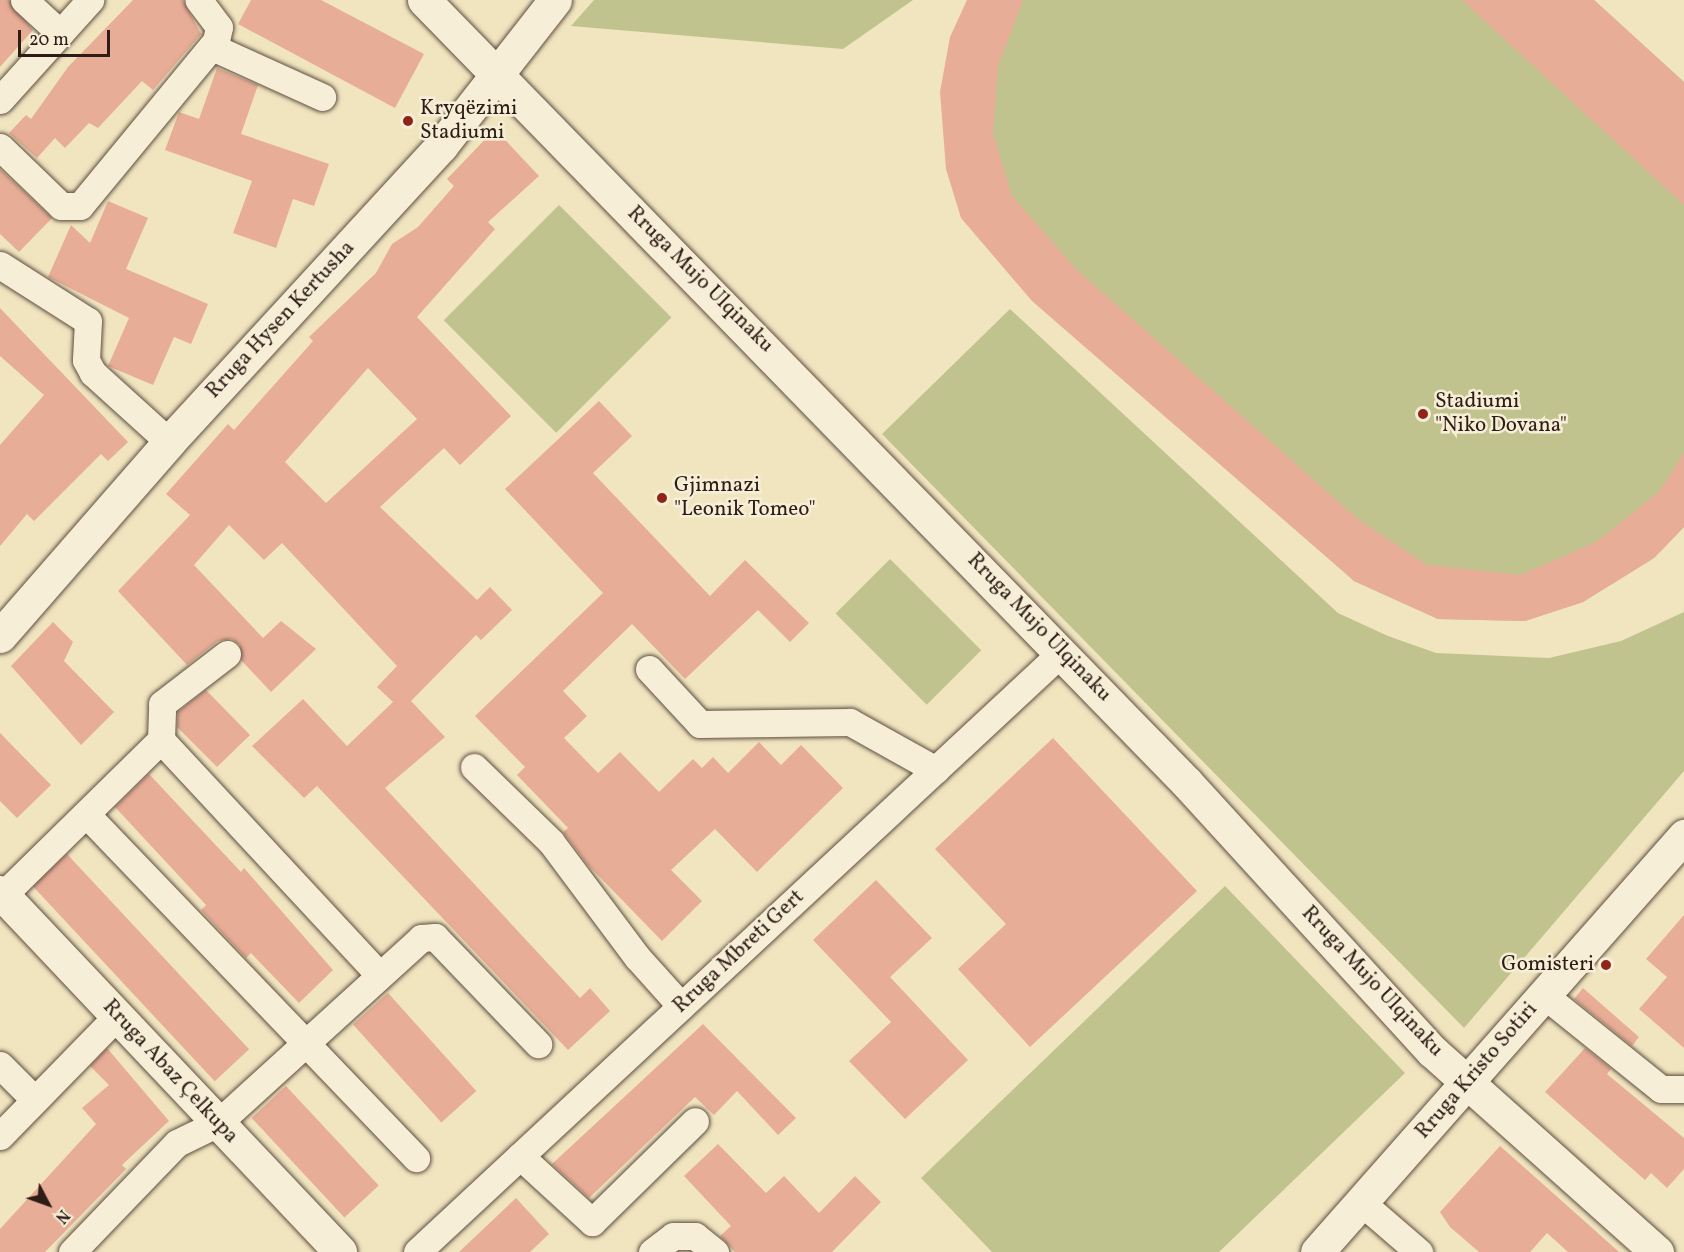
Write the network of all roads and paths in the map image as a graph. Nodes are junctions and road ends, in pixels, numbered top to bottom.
1 (24, 0) edge
2 (90, 0) edge
3 (200, 0) edge
4 (424, 0) edge
5 (555, 0) edge
6 (60, 33) junction
7 (212, 47) junction
8 (494, 72) junction
9 (321, 97) dead end
10 (0, 100) edge
11 (0, 147) edge
12 (0, 265) edge
13 (169, 442) junction
14 (0, 636) edge
15 (1061, 653) junction
16 (227, 654) dead end
17 (649, 669) dead end
18 (160, 740) junction
19 (474, 767) dead end
20 (936, 770) junction
21 (86, 814) junction
22 (1684, 836) edge
23 (1, 894) edge
24 (379, 975) junction
25 (1544, 995) junction
26 (681, 1006) junction
27 (117, 1016) junction
28 (307, 1041) junction
29 (538, 1044) dead end
30 (0, 1065) edge
31 (1470, 1080) junction
32 (1684, 1089) edge
33 (34, 1099) junction
34 (695, 1121) dead end
35 (218, 1123) junction
36 (0, 1136) edge
37 (520, 1156) junction
38 (416, 1158) dead end
39 (1361, 1202) junction
40 (72, 1252) edge
41 (340, 1252) edge
42 (417, 1252) edge
43 (652, 1252) edge
44 (715, 1252) edge
45 (1317, 1252) edge
46 (1419, 1252) edge
47 (1657, 1252) edge

1 - 6 street
2 - 6 street
3 - 7 street
4 - 8 street, Rruga Mujo Ulqinaku
5 - 8 street, Rruga Hysen Kertusha
6 - 10 street
7 - 9 street
7 - 11 street
8 - 13 street, Rruga Hysen Kertusha
8 - 15 street, Rruga Mujo Ulqinaku
12 - 13 street
13 - 14 street, Rruga Hysen Kertusha
15 - 20 street, Rruga Mbreti Gert
15 - 31 street, Rruga Mujo Ulqinaku
16 - 18 street
17 - 20 street
18 - 21 street
18 - 24 street
19 - 26 street
20 - 26 street, Rruga Mbreti Gert
21 - 23 street
21 - 28 street
22 - 25 street, Rruga Kristo Sotiri
23 - 27 street, Rruga Abaz Çelkupa
24 - 28 street
24 - 29 street
25 - 31 street, Rruga Kristo Sotiri
25 - 32 street
26 - 37 street, Rruga Mbreti Gert
27 - 33 street
27 - 35 street, Rruga Abaz Çelkupa
28 - 35 street
28 - 38 street
30 - 33 street
31 - 39 street, Rruga Kristo Sotiri
31 - 47 street, Rruga Mujo Ulqinaku
33 - 36 street
34 - 37 street
35 - 40 street
35 - 41 street, Rruga Abaz Çelkupa
37 - 42 street, Rruga Mbreti Gert
39 - 45 street, Rruga Kristo Sotiri
39 - 46 street
43 - 44 street

